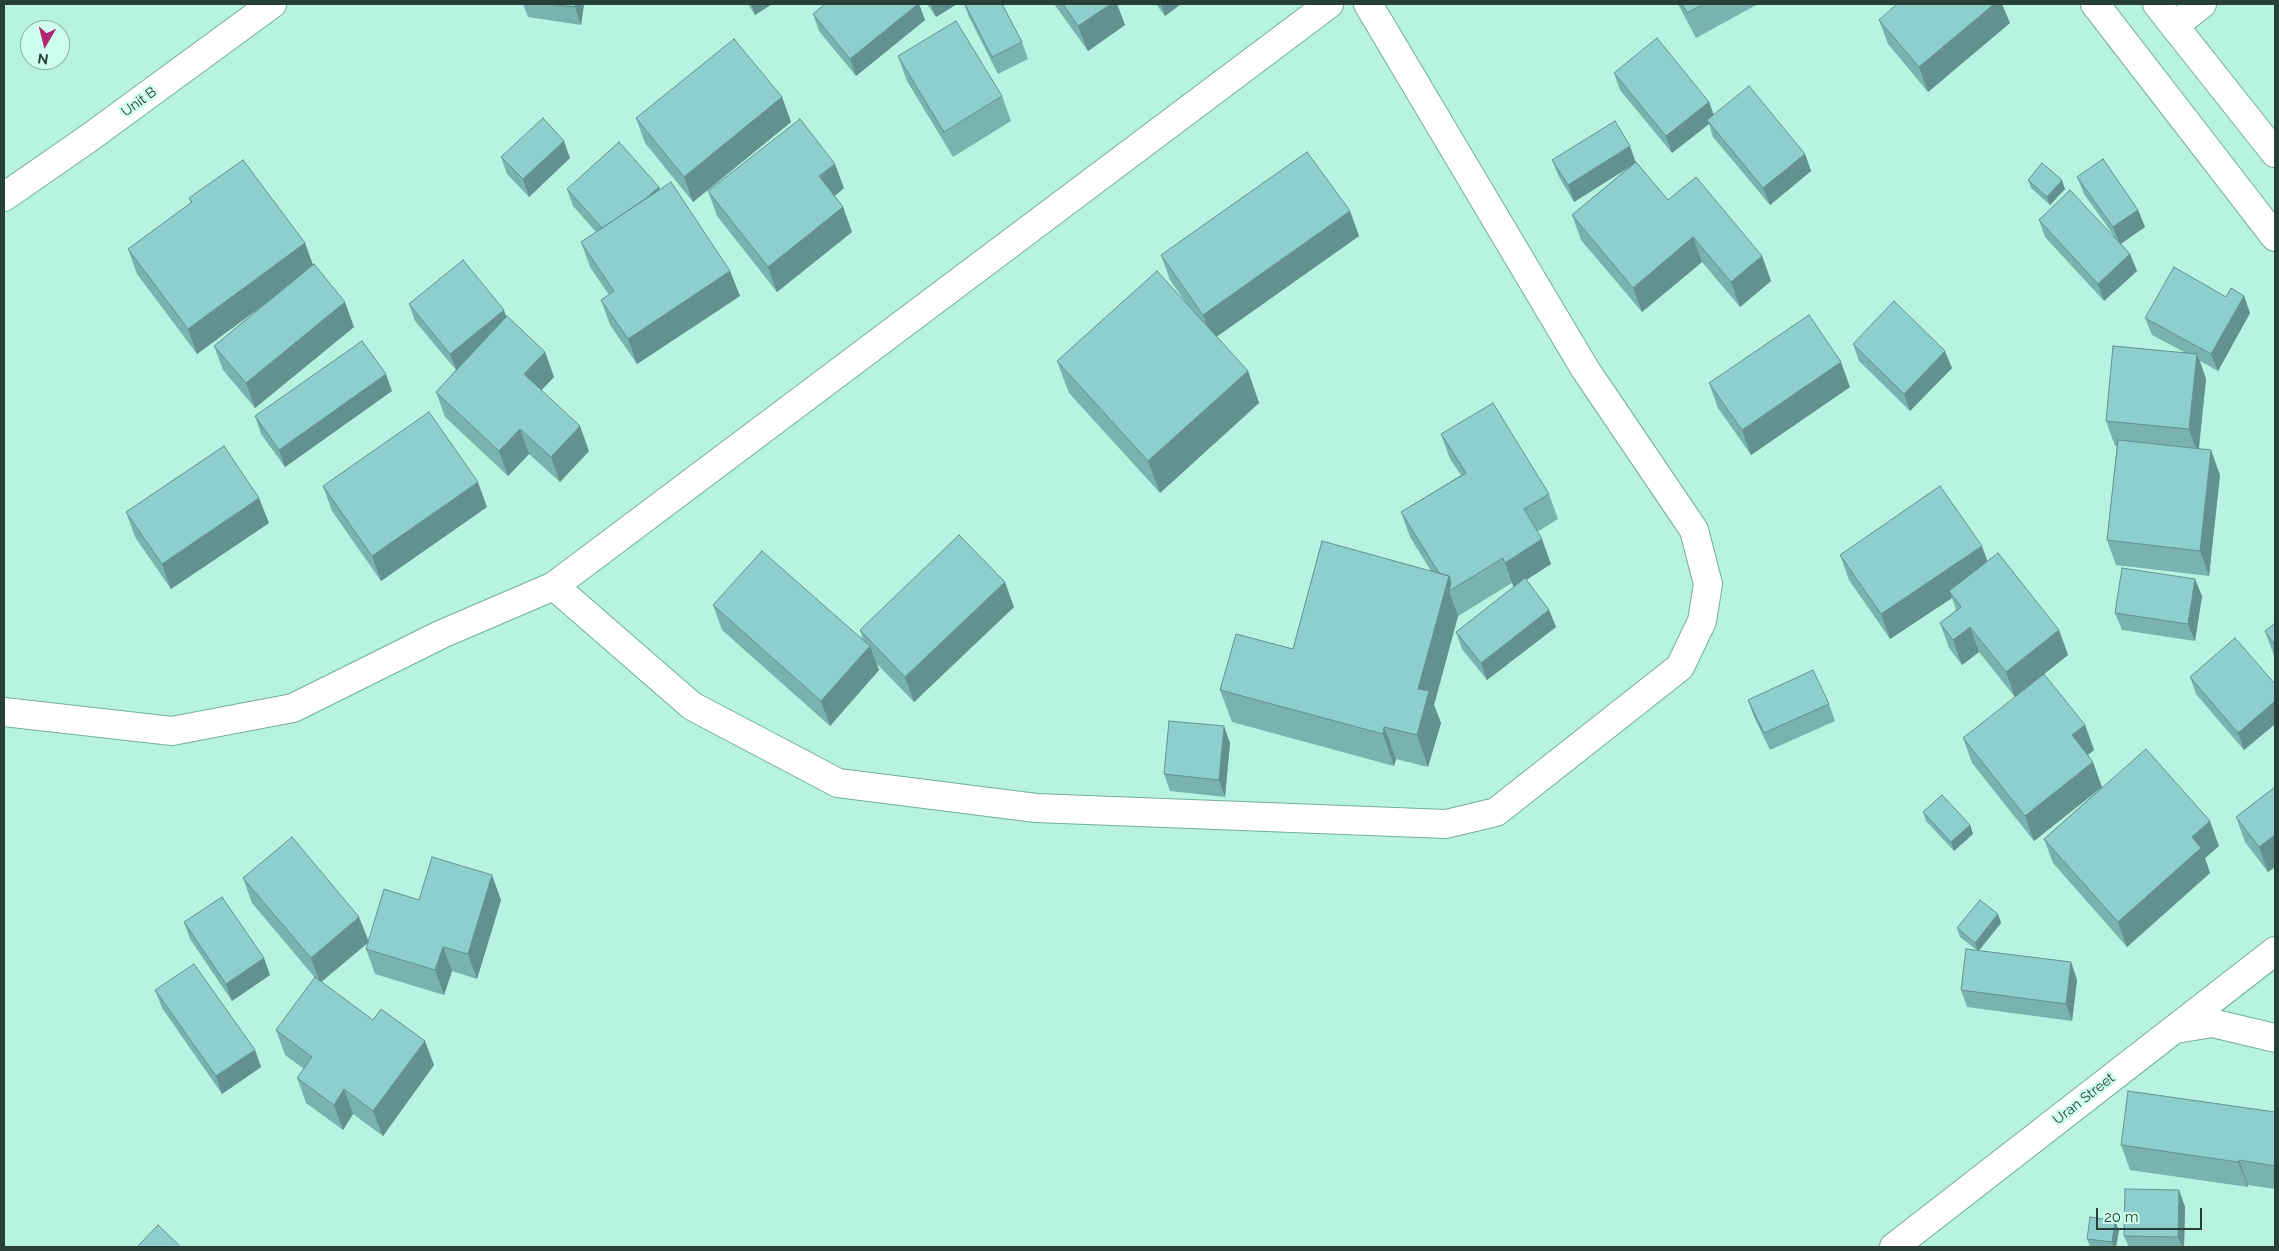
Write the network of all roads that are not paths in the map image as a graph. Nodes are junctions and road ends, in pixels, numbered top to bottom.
1 (272, 4) edge
2 (1329, 4) edge
3 (1368, 4) edge
4 (2095, 4) edge
5 (2157, 4) edge
6 (2202, 4) edge
7 (2174, 26) junction
8 (2275, 153) edge
9 (4, 197) edge
10 (2275, 237) edge
11 (554, 586) junction
12 (4, 712) edge
13 (2275, 952) edge
14 (2172, 1030) junction
15 (2275, 1038) edge
16 (1894, 1247) edge

1 - 9 street, Unit B
2 - 11 street
3 - 11 street
4 - 10 street
5 - 7 street
6 - 7 street
7 - 8 street
11 - 12 street
13 - 14 street, Uran Street
14 - 15 street
14 - 16 street, Uran Street

